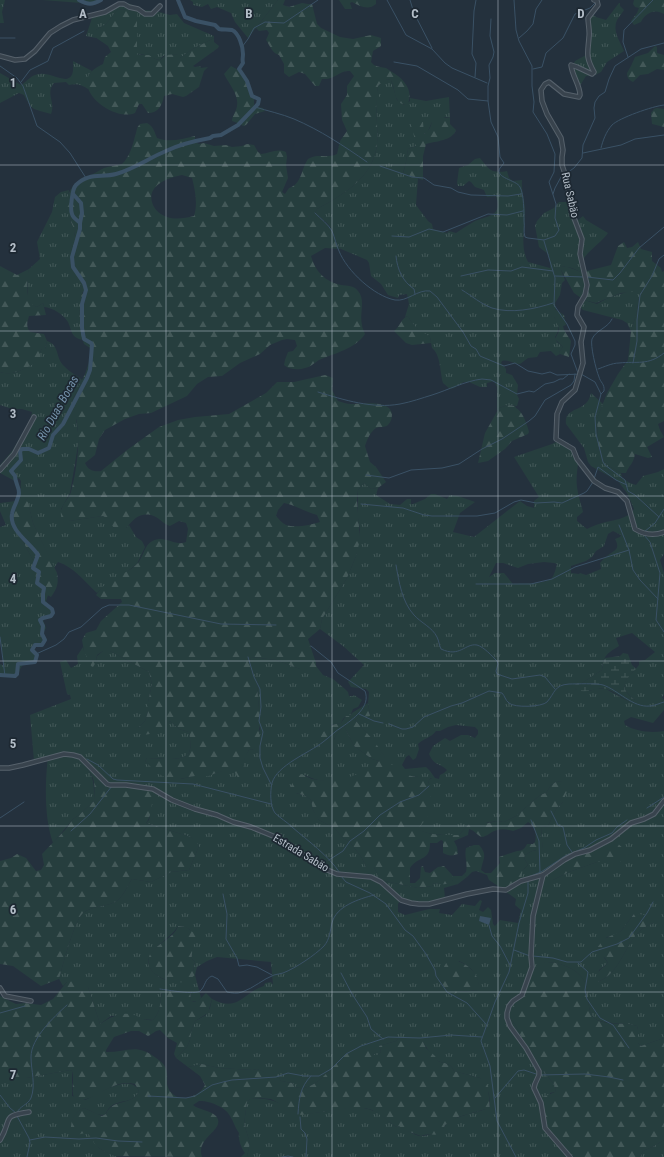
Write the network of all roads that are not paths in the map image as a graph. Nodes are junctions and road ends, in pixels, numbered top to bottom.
1 (594, 0) edge
2 (160, 6) dead end
3 (0, 56) edge
4 (34, 417) dead end
5 (0, 470) edge
6 (664, 532) edge
7 (0, 768) edge
8 (664, 801) edge
9 (543, 876) junction
10 (0, 988) edge
11 (31, 1001) dead end
12 (29, 1112) dead end
13 (0, 1140) edge
14 (570, 1157) edge

1 - 6 street, Rua Sabäo
2 - 3 street
4 - 5 street
7 - 9 street, Estrada Sabäo
8 - 9 street, Estrada Sabäo
9 - 14 street
10 - 11 street
12 - 13 street

